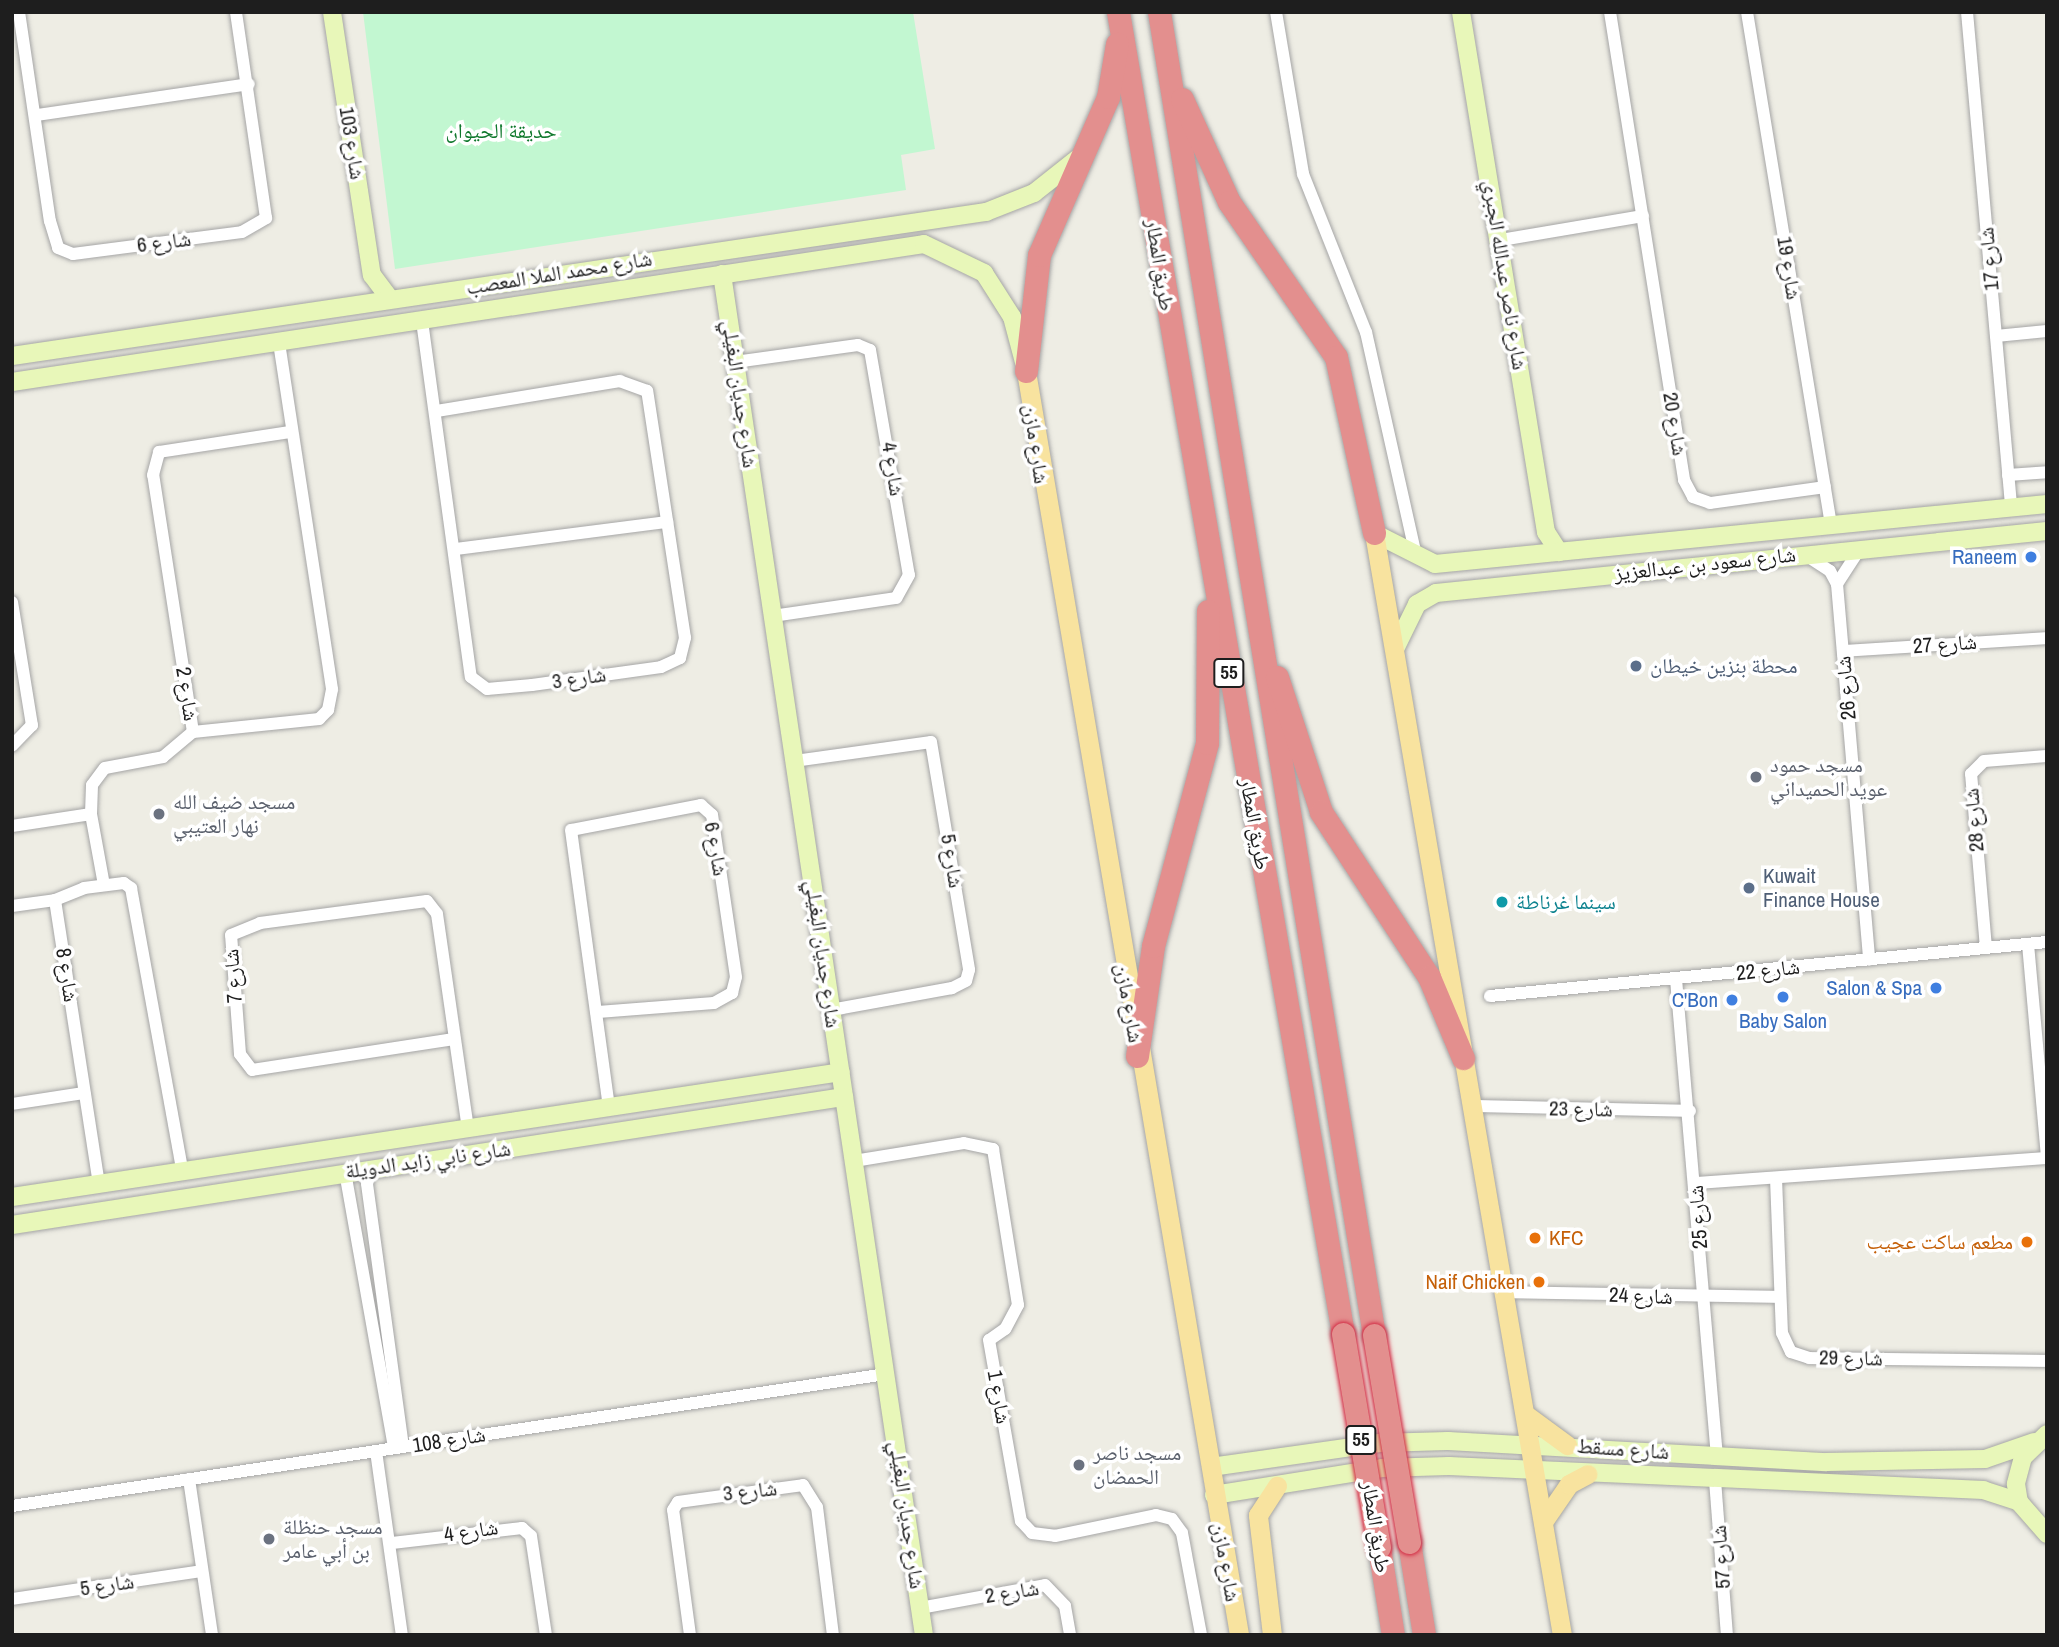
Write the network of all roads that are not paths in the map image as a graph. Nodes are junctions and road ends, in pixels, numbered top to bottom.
1 (19, 12) edge
2 (236, 12) edge
3 (332, 12) edge
4 (1117, 12) edge
5 (1159, 12) edge
6 (1276, 12) edge
7 (1461, 12) edge
8 (1610, 12) edge
9 (1748, 12) edge
10 (1967, 12) edge
11 (1164, 50) junction
12 (249, 84) junction
13 (37, 115) junction
14 (1087, 149) junction
15 (1643, 216) junction
16 (930, 220) junction
17 (1501, 240) junction
18 (924, 244) junction
19 (580, 269) junction
20 (543, 274) junction
21 (722, 274) junction
22 (372, 275) junction
23 (579, 297) junction
24 (390, 299) junction
25 (361, 303) junction
26 (544, 303) junction
27 (422, 321) junction
28 (2047, 331) edge
29 (1996, 335) junction
30 (279, 342) junction
31 (55, 350) junction
32 (12, 356) edge
33 (735, 362) junction
34 (1026, 371) junction
35 (65, 374) junction
36 (12, 383) edge
37 (436, 411) junction
38 (290, 432) junction
39 (2047, 472) edge
40 (2008, 475) junction
41 (1825, 487) junction
42 (2047, 504) edge
43 (2011, 506) junction
44 (1236, 520) junction
45 (667, 522) junction
46 (1831, 525) junction
47 (2047, 531) edge
48 (1374, 533) junction
49 (1547, 537) junction
50 (1712, 537) junction
51 (1681, 540) junction
52 (1861, 549) junction
53 (456, 550) junction
54 (1559, 552) junction
55 (1538, 554) junction
56 (1803, 554) junction
57 (1426, 562) junction
58 (1716, 562) junction
59 (1682, 566) junction
60 (1210, 569) junction
61 (1837, 584) junction
62 (1436, 593) junction
63 (12, 602) edge
64 (773, 616) junction
65 (2047, 638) edge
66 (1395, 649) junction
67 (1843, 651) junction
68 (193, 732) junction
69 (12, 746) edge
70 (2047, 756) edge
71 (794, 761) junction
72 (91, 814) junction
73 (12, 826) edge
74 (104, 885) junction
75 (55, 900) junction
76 (12, 906) edge
77 (2047, 942) edge
78 (2028, 944) junction
79 (1986, 948) junction
80 (1869, 960) junction
81 (1676, 979) junction
82 (1490, 996) dead end
83 (831, 1010) junction
84 (598, 1012) junction
85 (454, 1039) junction
86 (1138, 1056) junction
87 (1463, 1058) junction
88 (841, 1072) junction
89 (728, 1089) junction
90 (85, 1093) junction
91 (696, 1094) junction
92 (844, 1097) junction
93 (12, 1104) edge
94 (1472, 1106) junction
95 (609, 1107) junction
96 (1689, 1111) junction
97 (732, 1114) junction
98 (697, 1119) junction
99 (468, 1129) junction
100 (2047, 1157) edge
101 (854, 1161) junction
102 (226, 1167) junction
103 (371, 1168) junction
104 (345, 1172) junction
105 (183, 1173) junction
106 (1776, 1178) junction
107 (99, 1184) junction
108 (1696, 1184) junction
109 (232, 1191) junction
110 (12, 1197) edge
111 (190, 1197) junction
112 (12, 1225) edge
113 (373, 1226) junction
114 (358, 1228) junction
115 (1504, 1292) junction
116 (1779, 1297) junction
117 (1704, 1298) junction
118 (2047, 1361) edge
119 (396, 1369) junction
120 (380, 1371) junction
121 (886, 1374) junction
122 (1526, 1415) junction
123 (2042, 1434) edge
124 (1532, 1444) junction
125 (1567, 1445) junction
126 (399, 1447) junction
127 (376, 1451) junction
128 (1717, 1456) junction
129 (1785, 1459) junction
130 (1826, 1462) junction
131 (1210, 1467) junction
132 (1536, 1469) junction
133 (1588, 1474) junction
134 (189, 1479) junction
135 (1716, 1480) junction
136 (1782, 1484) junction
137 (1277, 1486) junction
138 (1817, 1487) junction
139 (1214, 1495) junction
140 (2019, 1502) junction
141 (12, 1506) edge
142 (1545, 1519) junction
143 (2047, 1534) edge
144 (391, 1543) junction
145 (202, 1571) junction
146 (12, 1599) edge
147 (920, 1608) junction
148 (212, 1635) edge
149 (402, 1635) edge
150 (546, 1635) edge
151 (690, 1635) edge
152 (833, 1635) edge
153 (924, 1635) edge
154 (1070, 1635) edge
155 (1201, 1635) edge
156 (1239, 1635) edge
157 (1272, 1635) edge
158 (1393, 1635) edge
159 (1423, 1635) edge
160 (1562, 1635) edge
161 (1727, 1635) edge

1 - 13 street, شارع 6
2 - 12 street, شارع 6
3 - 22 street, شارع 103
4 - 14 highway
4 - 60 highway, طريق المطار / 55
5 - 11 highway, طريق المطار / 55
6 - 57 street
7 - 17 street, شارع ناصر عبدالله الجبري
8 - 15 street, شارع 20
9 - 41 street, شارع 19
10 - 29 street, شارع 17
11 - 44 highway, طريق المطار / 55
11 - 48 highway
12 - 13 street
12 - 13 street, شارع 6
14 - 16 street, شارع محمد الملا المعصب
14 - 34 highway
15 - 17 street
15 - 41 street, شارع 20
16 - 18 street
16 - 19 street, شارع محمد الملا المعصب
17 - 49 street, شارع ناصر عبدالله الجبري
18 - 21 street, شارع محمد الملا المعصب
18 - 34 street
19 - 20 street, شارع محمد الملا المعصب
19 - 23 street
20 - 24 street, شارع محمد الملا المعصب
20 - 26 street
21 - 23 street, شارع محمد الملا المعصب
21 - 33 street, شارع جديان البغيلي
22 - 24 street, شارع 103
22 - 25 street
23 - 26 street, شارع محمد الملا المعصب
24 - 25 street, شارع محمد الملا المعصب
25 - 31 street, شارع محمد الملا المعصب
26 - 27 street, شارع محمد الملا المعصب
27 - 30 street, شارع محمد الملا المعصب
27 - 37 street, شارع 3
28 - 29 street
29 - 40 street, شارع 17
30 - 35 street, شارع محمد الملا المعصب
30 - 38 street, شارع 2
31 - 32 street, شارع محمد الملا المعصب
31 - 35 street
33 - 64 street, شارع جديان البغيلي
33 - 64 street, شارع 4
34 - 86 main road, شارع مازن
35 - 36 street, شارع محمد الملا المعصب
37 - 45 street, شارع 3
37 - 53 street, شارع 3
38 - 68 street, شارع 2
38 - 68 street, شارع 2
39 - 40 street
40 - 43 street, شارع 17
41 - 46 street, شارع 19
42 - 43 street, شارع سعود بن عبدالعزيز
43 - 46 street, شارع سعود بن عبدالعزيز
44 - 87 highway
44 - 159 highway, طريق المطار / 55, bridge
45 - 53 street
45 - 53 street, شارع 3
46 - 50 street, شارع سعود بن عبدالعزيز
47 - 52 street, شارع سعود بن عبدالعزيز
48 - 57 street
48 - 66 main road
49 - 54 street, شارع ناصر عبدالله الجبري
49 - 55 street
50 - 51 street, شارع سعود بن عبدالعزيز
50 - 58 street
51 - 54 street, شارع سعود بن عبدالعزيز
51 - 59 street
52 - 56 street, شارع سعود بن عبدالعزيز
52 - 61 street
54 - 55 street, شارع سعود بن عبدالعزيز
55 - 57 street, شارع سعود بن عبدالعزيز
56 - 58 street, شارع سعود بن عبدالعزيز
56 - 61 street
57 - 62 street
58 - 59 street, شارع سعود بن عبدالعزيز
59 - 62 street, شارع سعود بن عبدالعزيز
60 - 86 highway
60 - 158 highway, طريق المطار / 55, bridge
61 - 67 street, شارع 26
62 - 66 street
63 - 69 street
64 - 71 street, شارع جديان البغيلي
65 - 67 street, شارع 27
66 - 87 main road
67 - 80 street, شارع 26
68 - 72 street
70 - 79 street, شارع 28
71 - 83 street, شارع جديان البغيلي
71 - 83 street, شارع 5
72 - 73 street
72 - 74 street
74 - 75 street
74 - 105 street
75 - 76 street
75 - 90 street, شارع 8
77 - 78 street, شارع 22
78 - 79 street, شارع 22
78 - 100 street
79 - 80 street, شارع 22
80 - 81 street, شارع 22
81 - 82 street, شارع 22
81 - 96 street, شارع 25
83 - 88 street, شارع جديان البغيلي
84 - 84 street, شارع 6
84 - 95 street, شارع 6
85 - 85 street, شارع 7
85 - 99 street, شارع 7
86 - 131 main road, شارع مازن
87 - 94 main road
88 - 89 street, شارع نابي زايد الدويلة
88 - 92 street, شارع جديان البغيلي
89 - 91 street, شارع نابي زايد الدويلة
89 - 97 street
90 - 93 street
90 - 107 street, شارع 8
91 - 95 street, شارع نابي زايد الدويلة
91 - 98 street
92 - 97 street, شارع نابي زايد الدويلة
92 - 101 street, شارع جديان البغيلي
94 - 96 street, شارع 23
94 - 115 main road
95 - 99 street, شارع نابي زايد الدويلة
96 - 108 street, شارع 25
97 - 98 street, شارع نابي زايد الدويلة
98 - 103 street, شارع نابي زايد الدويلة
99 - 102 street, شارع نابي زايد الدويلة
100 - 106 street
101 - 121 street, شارع جديان البغيلي
101 - 155 street, شارع 1
102 - 105 street, شارع نابي زايد الدويلة
102 - 109 street
103 - 104 street, شارع نابي زايد الدويلة
103 - 113 street
104 - 109 street, شارع نابي زايد الدويلة
104 - 114 street
105 - 107 street, شارع نابي زايد الدويلة
105 - 111 street
106 - 108 street
106 - 116 street, شارع 29
107 - 110 street, شارع نابي زايد الدويلة
108 - 117 street, شارع 25
109 - 111 street, شارع نابي زايد الدويلة
111 - 112 street, شارع نابي زايد الدويلة
113 - 114 street
113 - 119 street
114 - 120 street
115 - 117 street, شارع 24
115 - 122 main road
116 - 117 street, شارع 24
116 - 118 street, شارع 29
117 - 128 street, شارع 25
119 - 120 street
119 - 126 street
120 - 126 street
121 - 126 street, شارع 108
121 - 147 street, شارع جديان البغيلي
122 - 124 main road
122 - 125 main road
123 - 130 street, شارع مسقط
123 - 140 street
124 - 125 street, شارع مسقط
124 - 131 street, شارع مسقط
124 - 132 main road
125 - 128 street, شارع مسقط
126 - 127 street, شارع 108
127 - 134 street, شارع 108
127 - 144 street
128 - 129 street, شارع مسقط
129 - 130 street, شارع مسقط
129 - 136 street
130 - 138 street
131 - 139 main road, شارع مازن
132 - 133 street, شارع مسقط
132 - 137 street, شارع مسقط
132 - 142 main road
133 - 135 street, شارع مسقط
133 - 142 main road
134 - 141 street, شارع 108
134 - 145 street
135 - 136 street, شارع مسقط
135 - 161 street, شارع 57
136 - 138 street, شارع مسقط
137 - 139 street, شارع مسقط
137 - 157 main road
138 - 140 street, شارع مسقط
139 - 156 main road, شارع مازن
140 - 143 street
142 - 160 main road
144 - 149 street
144 - 150 street, شارع 4
145 - 146 street, شارع 5
145 - 148 street
147 - 153 street, شارع جديان البغيلي
147 - 154 street, شارع 2
151 - 152 street, شارع 3

